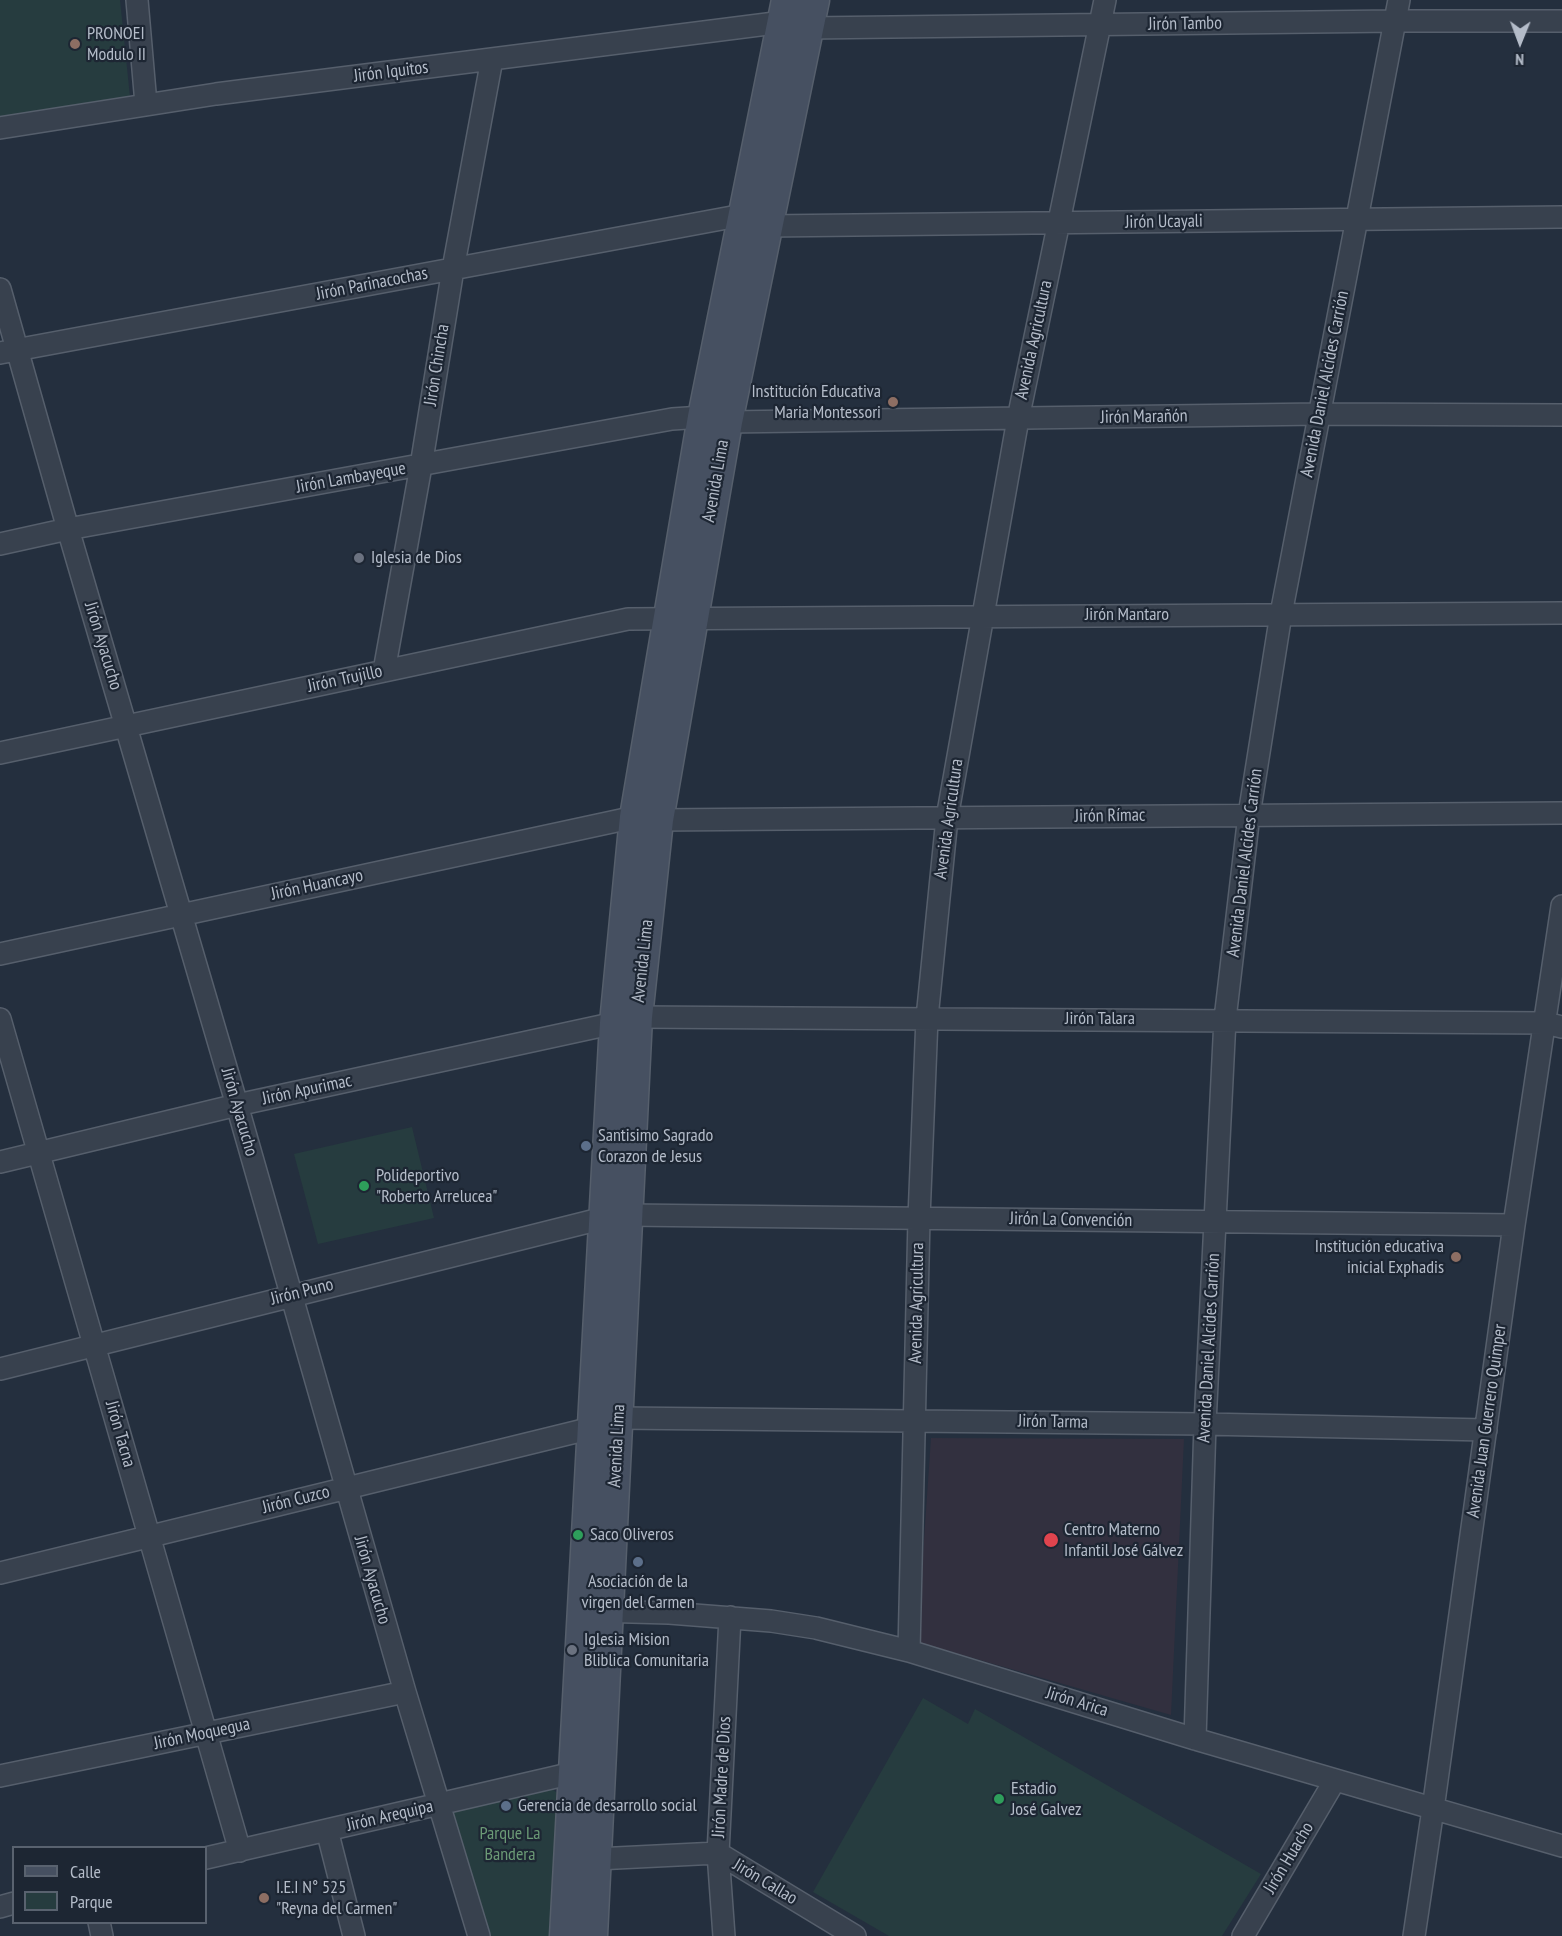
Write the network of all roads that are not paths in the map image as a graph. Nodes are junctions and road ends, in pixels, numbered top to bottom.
1 (137, 0) edge
2 (1105, 0) edge
3 (1399, 0) edge
4 (798, 13) edge
5 (1395, 21) junction
6 (1562, 21) edge
7 (1100, 25) junction
8 (492, 59) junction
9 (146, 104) junction
10 (0, 128) edge
11 (1562, 217) edge
12 (755, 220) junction
13 (1357, 220) junction
14 (1059, 223) junction
15 (453, 269) junction
16 (0, 289) edge
17 (9, 351) edge
18 (1320, 414) junction
19 (1562, 415) edge
20 (1018, 419) junction
21 (715, 420) junction
22 (421, 466) junction
23 (68, 529) junction
24 (0, 544) edge
25 (1281, 614) junction
26 (1562, 614) edge
27 (983, 616) junction
28 (680, 617) junction
29 (384, 671) junction
30 (126, 725) junction
31 (0, 753) edge
32 (1562, 813) edge
33 (1249, 815) junction
34 (947, 818) junction
35 (646, 819) junction
36 (1562, 906) edge
37 (182, 915) junction
38 (0, 954) edge
39 (0, 1018) edge
40 (927, 1018) junction
41 (1225, 1019) junction
42 (626, 1020) junction
43 (1554, 1025) edge
44 (237, 1105) junction
45 (39, 1152) junction
46 (0, 1162) edge
47 (616, 1217) junction
48 (919, 1218) junction
49 (1215, 1221) junction
50 (1514, 1225) junction
51 (291, 1295) junction
52 (94, 1345) junction
53 (0, 1369) edge
54 (915, 1421) junction
55 (606, 1423) junction
56 (1205, 1424) junction
57 (1486, 1430) junction
58 (346, 1488) junction
59 (149, 1536) junction
60 (0, 1573) edge
61 (595, 1611) junction
62 (730, 1617) junction
63 (909, 1651) junction
64 (405, 1692) junction
65 (205, 1733) junction
66 (1195, 1739) junction
67 (573, 1773) junction
68 (0, 1776) edge
69 (1335, 1780) junction
70 (440, 1804) junction
71 (1433, 1809) junction
72 (327, 1830) junction
73 (1562, 1846) edge
74 (240, 1851) junction
75 (718, 1853) junction
76 (207, 1858) edge
77 (596, 1860) junction
78 (354, 1936) edge
79 (479, 1936) edge
80 (565, 1936) edge
81 (592, 1936) edge
82 (724, 1936) edge
83 (855, 1936) edge
84 (1243, 1936) edge
85 (1414, 1936) edge

1 - 9 street
2 - 7 street, Avenida Agricultura
3 - 5 street, Avenida Daniel Alcides Carrión
4 - 7 street, Jirón Tambo
4 - 8 street, Jirón Iquitos
4 - 12 main road, Avenida Lima
5 - 6 street, Jirón Tambo
5 - 7 street, Jirón Tambo
5 - 13 street, Avenida Daniel Alcides Carrión
7 - 14 street, Avenida Agricultura
8 - 9 street, Jirón Iquitos
8 - 15 street, Jirón Chincha
9 - 10 street, Jirón Iquitos
11 - 13 street, Jirón Ucayali
12 - 14 street, Jirón Ucayali
12 - 15 street, Jirón Parinacochas
12 - 21 main road, Avenida Lima
13 - 14 street, Jirón Ucayali
13 - 18 street, Avenida Daniel Alcides Carrión
14 - 20 street, Avenida Agricultura
15 - 17 street, Jirón Parinacochas
15 - 22 street, Jirón Chincha
16 - 17 street, Jirón Ayacucho
17 - 23 street, Jirón Ayacucho
18 - 19 street, Jirón Marañón
18 - 20 street, Jirón Marañón
18 - 25 street, Avenida Daniel Alcides Carrión
20 - 21 street, Jirón Marañón
20 - 27 street, Avenida Agricultura
21 - 22 street, Jirón Lambayeque
21 - 28 main road, Avenida Lima
22 - 23 street, Jirón Lambayeque
22 - 29 street, Jirón Chincha
23 - 24 street, Jirón Lambayeque
23 - 30 street, Jirón Ayacucho
25 - 26 street, Jirón Mantaro
25 - 27 street, Jirón Mantaro
25 - 33 street, Avenida Daniel Alcides Carrión
27 - 28 street, Jirón Mantaro
27 - 34 street, Avenida Agricultura
28 - 29 street, Jirón Trujillo
28 - 35 main road, Avenida Lima
29 - 30 street, Jirón Trujillo
30 - 31 street, Jirón Trujillo
30 - 37 street, Jirón Ayacucho
32 - 33 street, Jirón Rímac
33 - 34 street, Jirón Rímac
33 - 41 street, Avenida Daniel Alcides Carrión
34 - 35 street, Jirón Rímac
34 - 40 street, Avenida Agricultura
35 - 37 street, Jirón Huancayo
35 - 42 main road, Avenida Lima
36 - 43 street, Avenida Juan Guerrero Quimper
37 - 38 street, Jirón Huancayo
37 - 44 street, Jirón Ayacucho
39 - 45 street, Jirón Tacna
40 - 41 street, Jirón Talara
40 - 42 street, Jirón Talara
40 - 48 street, Avenida Agricultura
41 - 43 street, Jirón Talara
41 - 49 street, Avenida Daniel Alcides Carrión
42 - 44 street, Jirón Apurimac
42 - 47 main road, Avenida Lima
43 - 50 street, Avenida Juan Guerrero Quimper
44 - 45 street, Jirón Apurimac
44 - 51 street, Jirón Ayacucho
45 - 46 street, Jirón Apurimac
45 - 52 street, Jirón Tacna
47 - 48 street, Jirón La Convención
47 - 51 street, Jirón Puno
47 - 55 main road, Avenida Lima
48 - 49 street, Jirón La Convención
48 - 54 street, Avenida Agricultura
49 - 50 street, Jirón La Convención
49 - 56 street, Avenida Daniel Alcides Carrión
50 - 57 street, Avenida Juan Guerrero Quimper
51 - 52 street, Jirón Puno
51 - 58 street, Jirón Ayacucho
52 - 53 street, Jirón Puno
52 - 59 street, Jirón Tacna
54 - 55 street, Jirón Tarma
54 - 56 street, Jirón Tarma
54 - 63 street, Avenida Agricultura
55 - 58 street, Jirón Cuzco
55 - 61 main road, Avenida Lima
56 - 57 street, Jirón Tarma
56 - 66 street, Avenida Daniel Alcides Carrión
57 - 71 street, Avenida Juan Guerrero Quimper
58 - 59 street, Jirón Cuzco
58 - 64 street, Jirón Ayacucho
59 - 60 street, Jirón Cuzco
59 - 65 street, Jirón Tacna
61 - 62 street, Jirón Arica
61 - 67 main road, Avenida Lima
61 - 77 main road, Avenida Lima
62 - 63 street, Jirón Arica
62 - 75 street, Jirón Madre de Dios
63 - 66 street, Jirón Arica
64 - 65 street, Jirón Moquegua
64 - 70 street, Jirón Ayacucho
65 - 68 street, Jirón Moquegua
65 - 74 street, Jirón Tacna
66 - 69 street, Jirón Arica
67 - 70 street, Jirón Arequipa
67 - 80 main road, Avenida Lima
69 - 71 street, Jirón Arica
69 - 84 street, Jirón Huacho
70 - 72 street, Jirón Arequipa
70 - 79 street, Jirón Ayacucho
71 - 73 street, Jirón Arica
71 - 85 street, Avenida Juan Guerrero Quimper
72 - 74 street, Jirón Arequipa
72 - 78 street
74 - 76 street, Jirón Arequipa
75 - 77 street, Jirón Callao
75 - 82 street, Jirón Madre de Dios
75 - 83 street, Jirón Callao
77 - 81 main road, Avenida Lima

